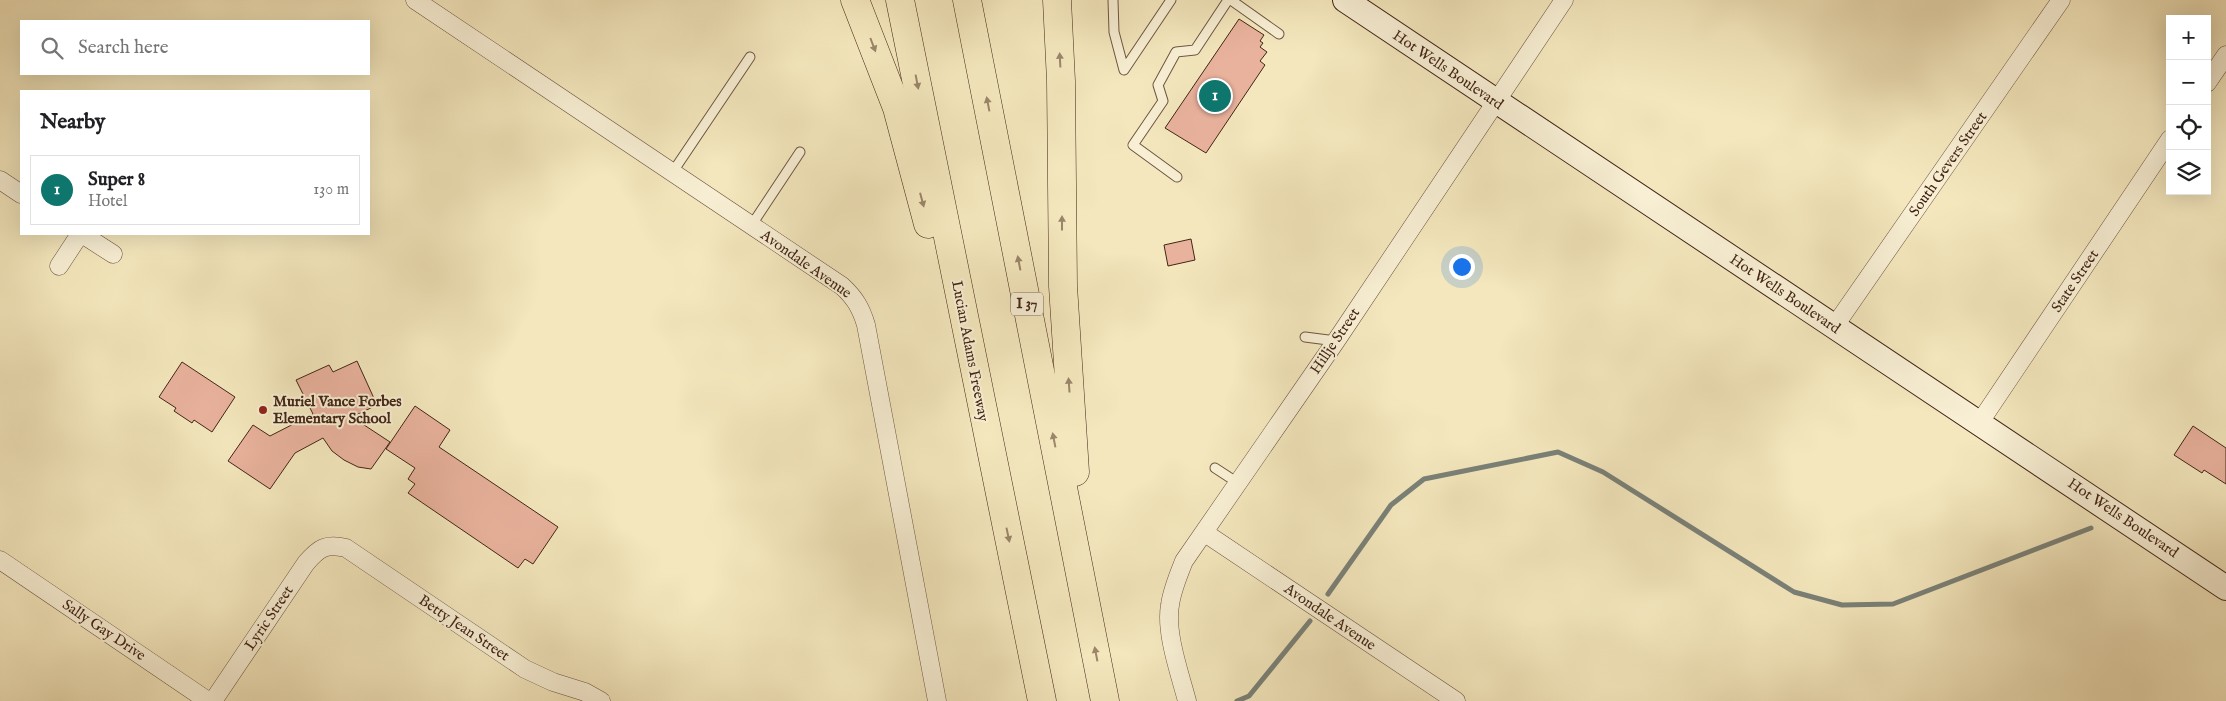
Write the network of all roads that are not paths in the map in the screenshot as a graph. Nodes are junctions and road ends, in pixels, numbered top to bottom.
1 (414, 0) edge
2 (855, 0) edge
3 (900, 0) edge
4 (967, 0) edge
5 (1057, 0) edge
6 (1113, 0) edge
7 (1171, 0) edge
8 (1230, 0) edge
9 (1345, 0) edge
10 (1564, 0) edge
11 (2061, 0) edge
12 (1279, 34) dead end
13 (2226, 55) edge
14 (750, 57) dead end
15 (2211, 77) edge
16 (1496, 102) junction
17 (2166, 145) edge
18 (800, 152) dead end
19 (672, 173) junction
20 (1177, 177) dead end
21 (0, 180) edge
22 (20, 193) edge
23 (752, 226) junction
24 (80, 235) edge
25 (83, 235) edge
26 (113, 254) dead end
27 (59, 266) dead end
28 (1834, 327) junction
29 (1305, 337) dead end
30 (1336, 342) junction
31 (1980, 422) junction
32 (1215, 468) dead end
33 (1238, 483) junction
34 (998, 488) junction
35 (1205, 533) junction
36 (333, 545) joint
37 (0, 560) edge
38 (2226, 588) edge
39 (1087, 608) junction
40 (208, 701) edge
41 (213, 701) edge
42 (601, 701) edge
43 (937, 701) edge
44 (1042, 701) edge
45 (1105, 701) edge
46 (1187, 701) edge
47 (1456, 701) edge

1 - 19 street, Avondale Avenue
2 -> 34 highway
3 -> 34 highway, Lucian Adams Freeway
39 -> 4 highway, I 37
39 -> 5 highway
6 - 7 lane
8 - 12 lane
8 - 20 lane
9 - 16 street, Hot Wells Boulevard
10 - 16 street, Hillje Street
11 - 28 street, South Gevers Street
13 - 15 street
14 - 19 lane
16 - 28 street, Hot Wells Boulevard
16 - 30 street, Hillje Street
17 - 31 street, State Street
18 - 23 lane
19 - 23 street, Avondale Avenue
21 - 22 street
23 - 43 street, Avondale Avenue
24 - 27 street
25 - 26 street
28 - 31 street, Hot Wells Boulevard
29 - 30 lane
30 - 33 street, Hillje Street
31 - 38 street, Hot Wells Boulevard
32 - 33 lane
33 - 35 street, Hillje Street
34 -> 44 highway, Lucian Adams Freeway
35 - 46 street, Hillje Street
35 - 47 street, Avondale Avenue
36 - 41 street, Lyric Street
36 - 42 street, Betty Jean Street
37 - 40 street, Sally Gay Drive
45 -> 39 highway, I 37

